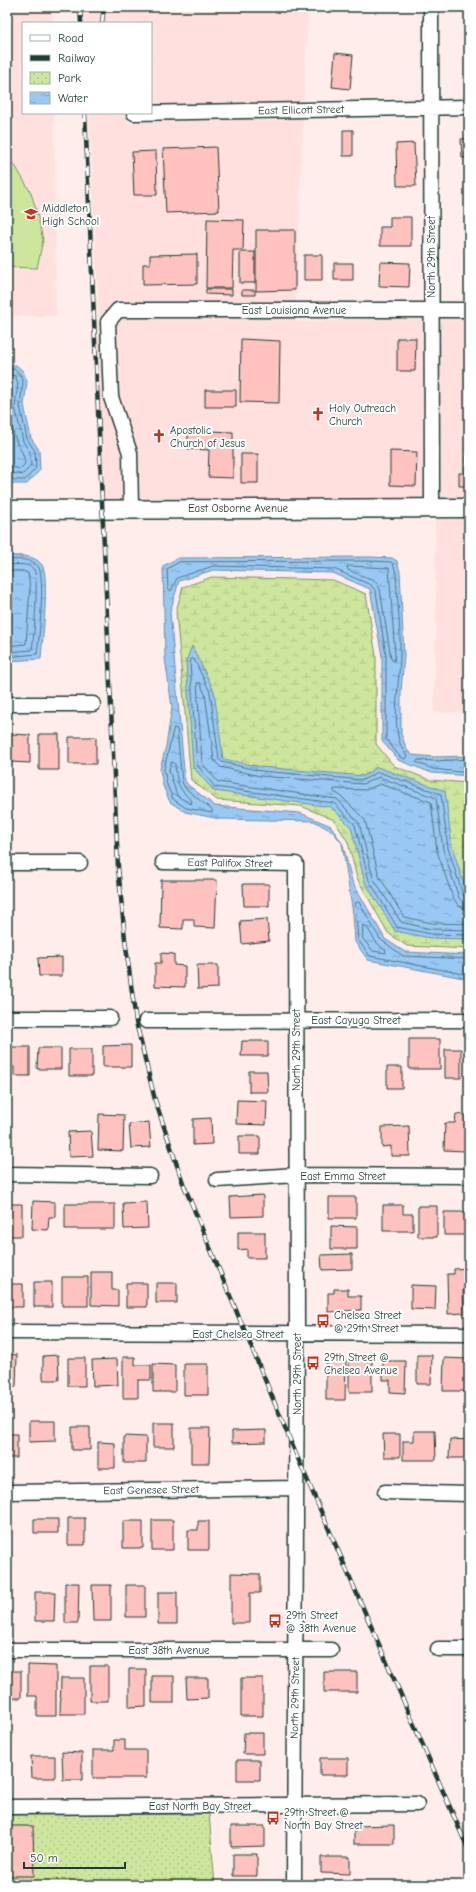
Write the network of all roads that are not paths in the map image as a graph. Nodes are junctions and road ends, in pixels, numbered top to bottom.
1 (431, 7) edge
2 (431, 107) junction
3 (469, 107) edge
4 (152, 113) edge
5 (432, 309) junction
6 (469, 310) edge
7 (131, 508) junction
8 (432, 508) junction
9 (469, 508) edge
10 (7, 510) edge
11 (7, 704) edge
12 (93, 704) dead end
13 (163, 862) dead end
14 (7, 863) edge
15 (80, 863) dead end
16 (296, 864) joint
17 (7, 1018) edge
18 (110, 1018) dead end
19 (297, 1020) junction
20 (469, 1020) edge
21 (146, 1021) dead end
22 (7, 1174) edge
23 (296, 1175) junction
24 (150, 1176) dead end
25 (469, 1176) edge
26 (217, 1180) dead end
27 (7, 1332) edge
28 (297, 1334) junction
29 (469, 1334) edge
30 (295, 1488) junction
31 (7, 1492) edge
32 (385, 1492) dead end
33 (469, 1494) edge
34 (438, 1649) dead end
35 (469, 1649) edge
36 (7, 1650) edge
37 (296, 1650) junction
38 (331, 1650) dead end
39 (417, 1804) dead end
40 (293, 1805) junction
41 (7, 1807) edge
42 (294, 1885) edge

1 - 2 street, North 29th Street
2 - 3 street, East Ellicott Street
2 - 4 street, East Ellicott Street
2 - 5 street, North 29th Street
5 - 6 street, East Louisiana Avenue
5 - 7 street, East Louisiana Avenue
5 - 8 street, North 29th Street
7 - 8 street, East Osborne Avenue
7 - 10 street, East Osborne Avenue
8 - 9 street, East Osborne Avenue
11 - 12 street
13 - 16 street, East Palifox Street
14 - 15 street
16 - 19 street, North 29th Street
17 - 18 street
19 - 20 street, East Cayuga Street
19 - 21 street, East Cayuga Street
19 - 23 street, North 29th Street
22 - 24 street
23 - 25 street, East Emma Street
23 - 26 street, East Emma Street
23 - 28 street, North 29th Street
27 - 28 street, East Chelsea Street
28 - 29 street, East Chelsea Street
28 - 30 street, North 29th Street
30 - 31 street, East Genesee Street
30 - 37 street, North 29th Street
32 - 33 street
34 - 35 street
36 - 37 street, East 38th Avenue
37 - 38 street, East 38th Avenue
37 - 40 street, North 29th Street
39 - 40 street, East North Bay Street
40 - 41 street, East North Bay Street
40 - 42 street, North 29th Street

